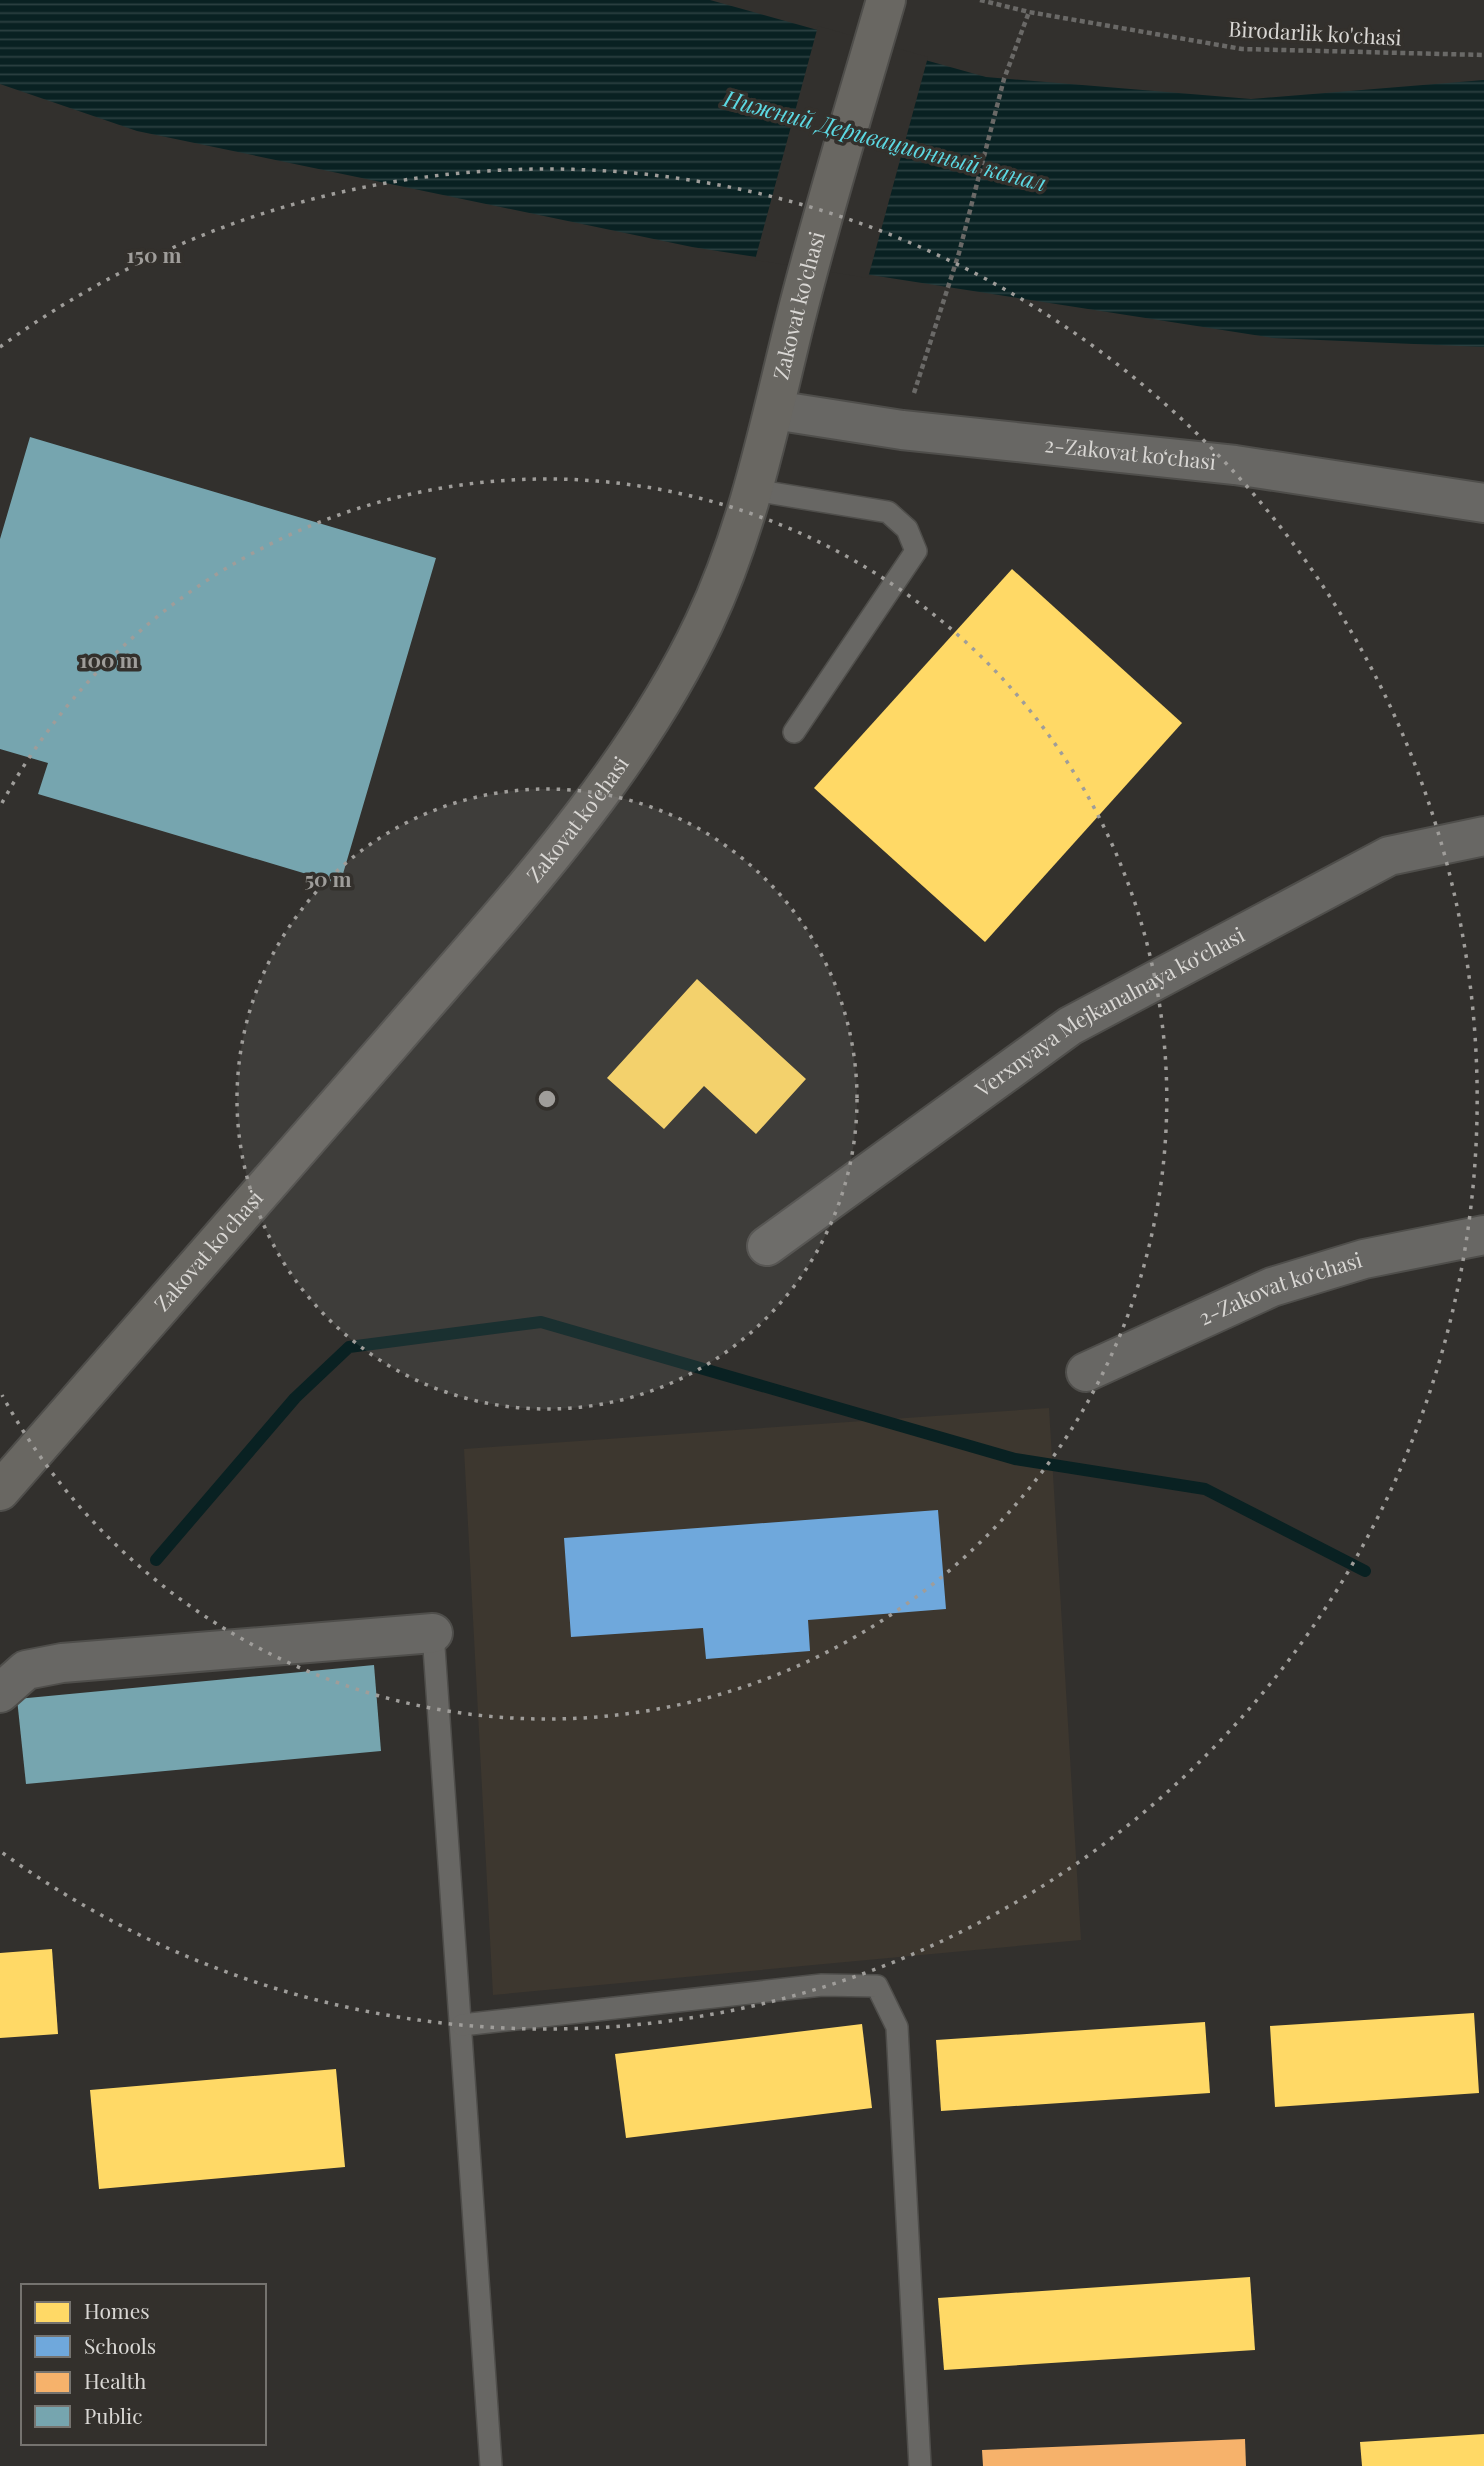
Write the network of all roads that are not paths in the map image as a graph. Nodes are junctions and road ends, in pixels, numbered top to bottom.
1 (886, 0) edge
2 (774, 410) junction
3 (753, 490) junction
4 (1484, 503) edge
5 (794, 732) dead end
6 (1484, 836) edge
7 (1484, 1235) edge
8 (767, 1246) dead end
9 (1086, 1372) dead end
10 (0, 1490) edge
11 (433, 1633) joint
12 (0, 1693) edge
13 (462, 2025) junction
14 (491, 2466) edge
15 (920, 2466) edge

1 - 2 main road, Zakovat ko'chasi
2 - 3 main road, Zakovat ko'chasi
2 - 4 street, 2-Zakovat ko‘chasi
3 - 5 lane
3 - 10 main road, Zakovat ko'chasi
6 - 8 street, Verxnyaya Mejkanalnaya ko‘chasi
7 - 9 street, 2-Zakovat ko‘chasi
11 - 12 street
11 - 13 lane
13 - 14 lane
13 - 15 lane

